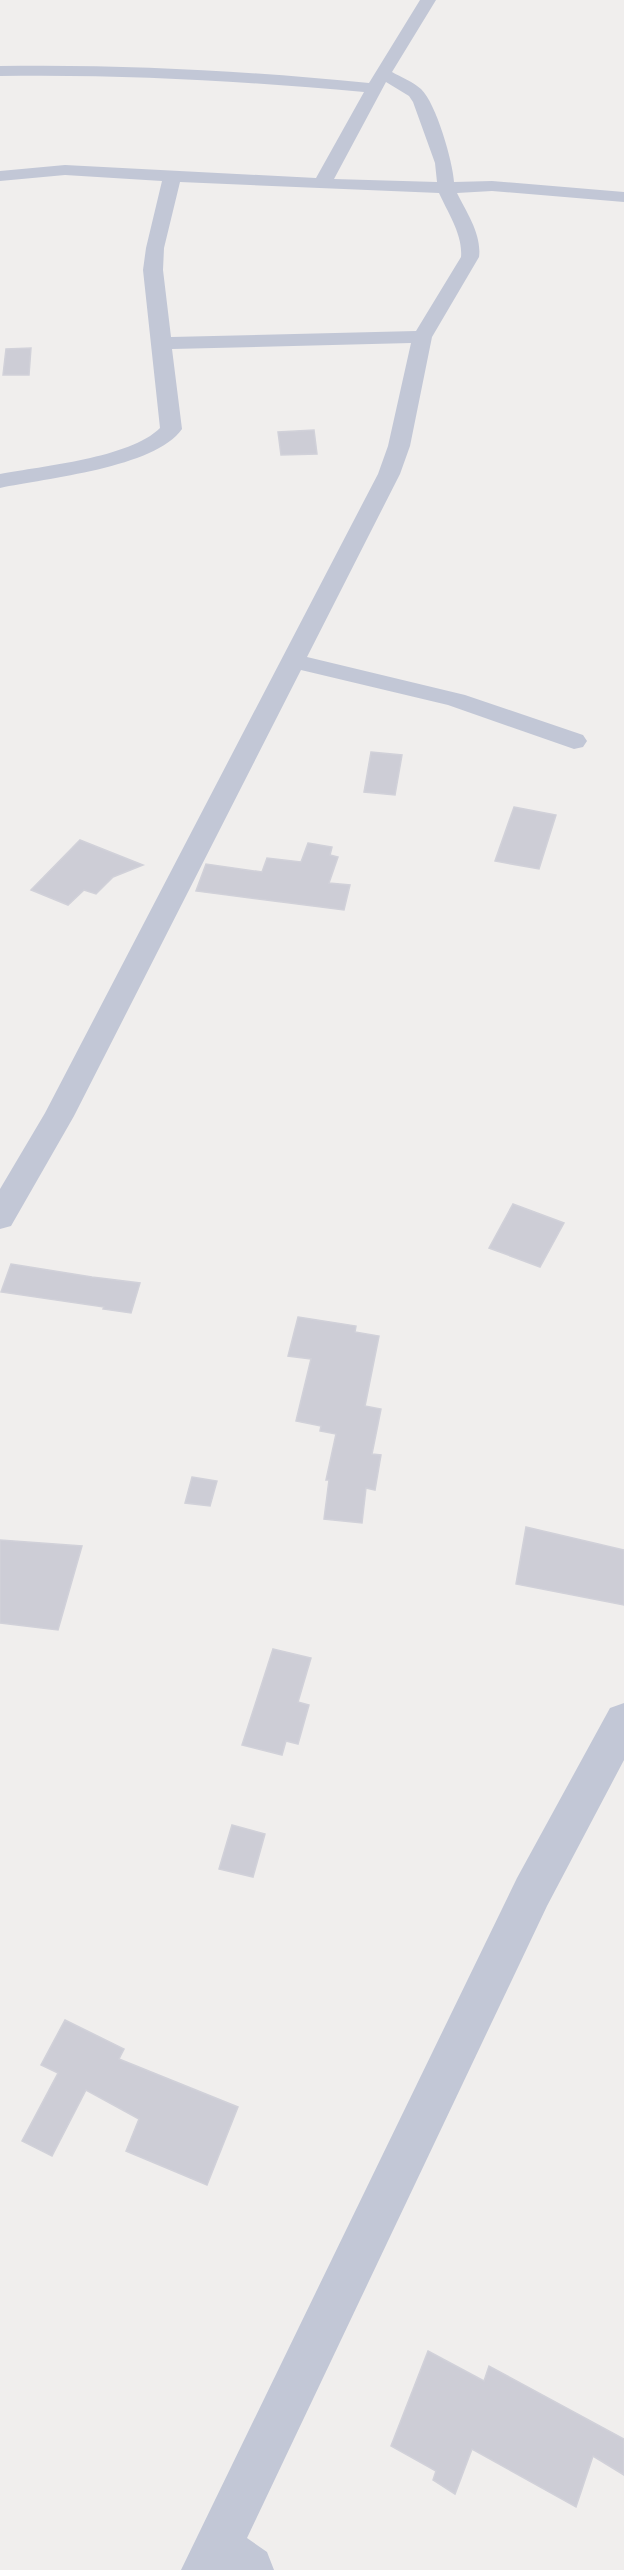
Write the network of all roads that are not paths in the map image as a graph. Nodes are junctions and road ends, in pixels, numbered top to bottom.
1 (428, 0) edge
2 (0, 71) edge
3 (379, 81) junction
4 (444, 163) junction
5 (0, 176) edge
6 (172, 177) junction
7 (322, 184) junction
8 (492, 186) junction
9 (446, 188) junction
10 (624, 197) edge
11 (422, 337) junction
12 (160, 343) junction
13 (0, 481) edge
14 (294, 661) junction
15 (574, 741) dead end
16 (0, 1217) edge
17 (624, 1721) edge
18 (224, 2563) edge

1 - 3 street
2 - 3 street
3 - 4 street
3 - 7 street
4 - 8 street
4 - 9 street
5 - 6 street
6 - 7 street
6 - 12 street
7 - 9 street
8 - 9 street
8 - 10 street
9 - 11 street
11 - 12 street
11 - 14 street
12 - 13 street
14 - 15 street
14 - 16 street
17 - 18 street

